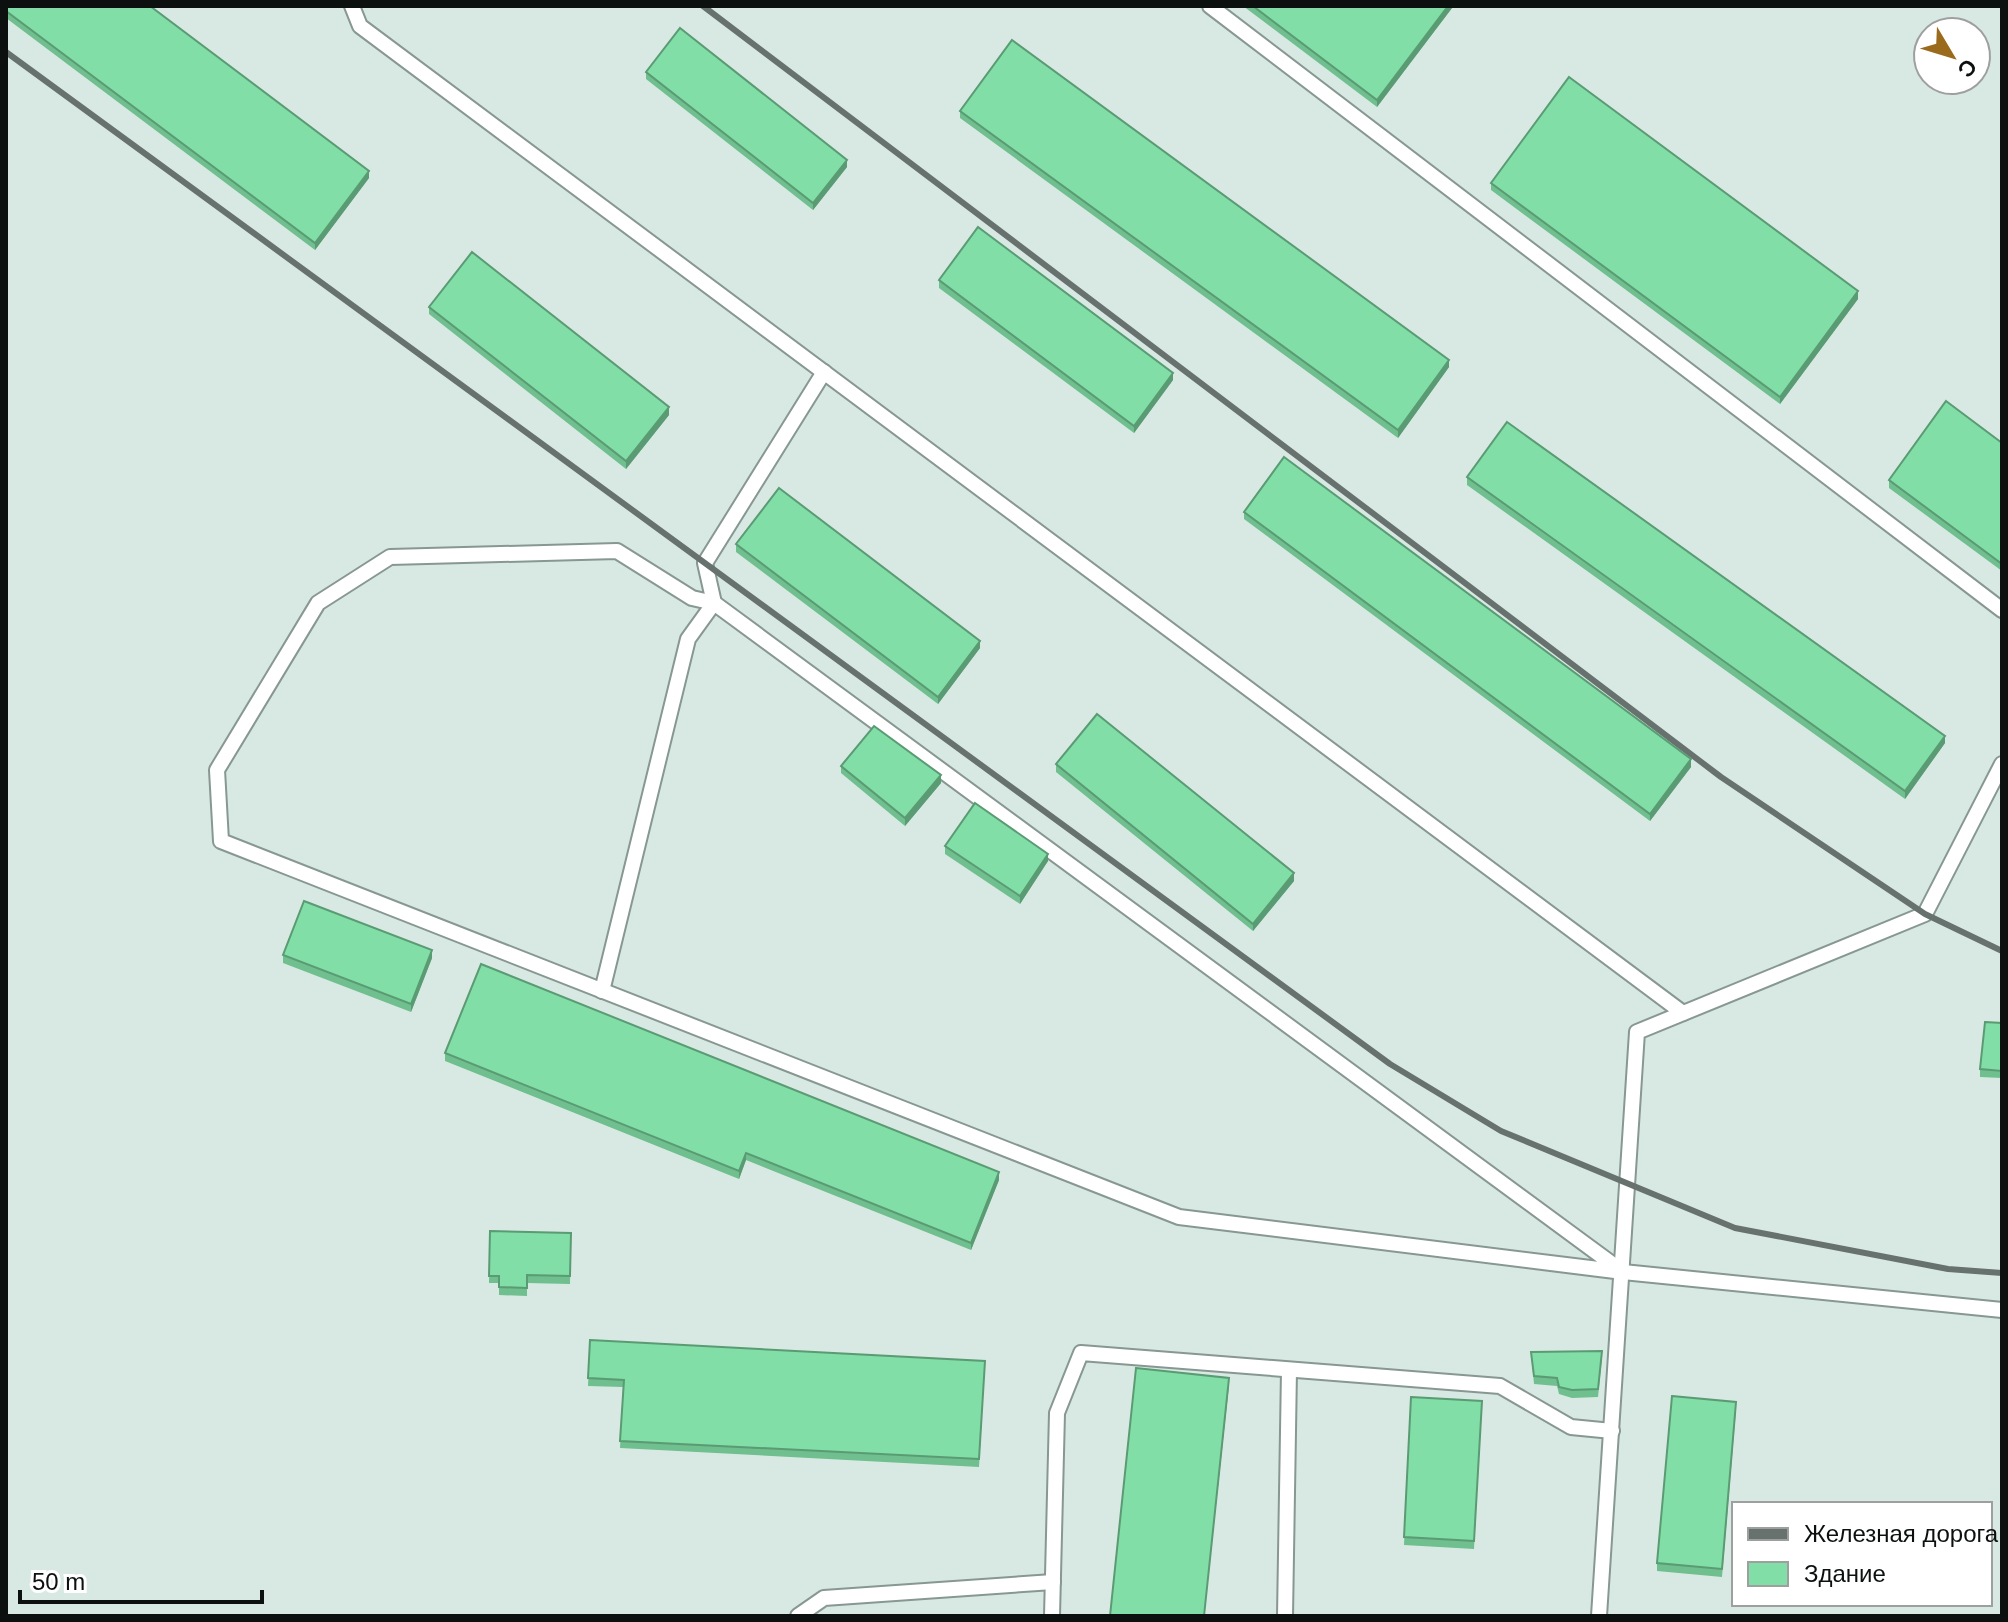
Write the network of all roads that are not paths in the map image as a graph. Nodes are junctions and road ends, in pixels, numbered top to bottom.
1 (352, 6) edge
2 (1210, 6) edge
3 (824, 372) junction
4 (714, 603) junction
5 (2002, 610) edge
6 (2002, 764) edge
7 (602, 991) junction
8 (1683, 1013) junction
9 (1623, 1272) junction
10 (2002, 1310) edge
11 (1289, 1370) junction
12 (1612, 1431) junction
13 (1053, 1582) junction
14 (798, 1616) edge
15 (1052, 1616) edge
16 (1285, 1616) edge
17 (1599, 1616) edge

1 - 3 lane
2 - 5 lane
3 - 4 lane
3 - 8 lane
4 - 7 lane
4 - 7 lane
4 - 9 lane
6 - 8 lane
7 - 9 lane
8 - 9 lane
9 - 10 lane
9 - 12 lane
11 - 12 lane
11 - 13 lane
11 - 16 lane
12 - 17 lane
13 - 14 lane
13 - 15 lane

